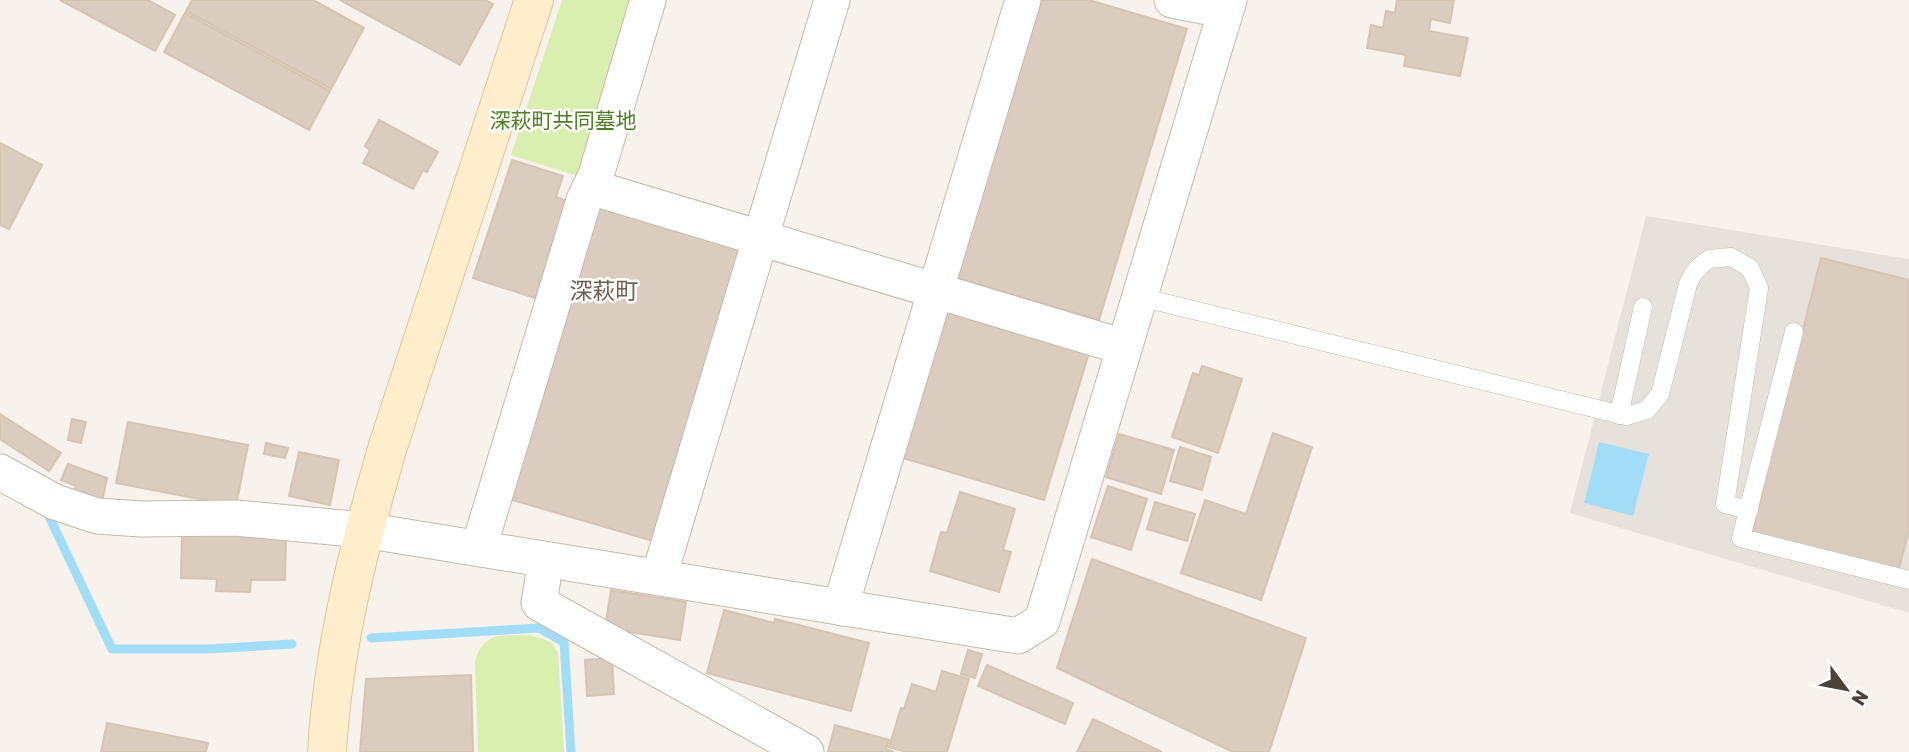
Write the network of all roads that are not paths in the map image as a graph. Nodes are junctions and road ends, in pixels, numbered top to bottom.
1 (534, 0) edge
2 (648, 0) edge
3 (832, 0) edge
4 (1023, 0) edge
5 (1172, 0) edge
6 (1218, 3) edge
7 (590, 187) junction
8 (761, 238) junction
9 (935, 290) junction
10 (1139, 297) junction
11 (1643, 306) dead end
12 (1794, 332) dead end
13 (1107, 342) dead end
14 (1619, 415) junction
15 (0, 472) edge
16 (1749, 510) junction
17 (364, 530) junction
18 (481, 549) junction
19 (546, 560) junction
20 (661, 578) junction
21 (1909, 580) edge
22 (842, 608) junction
23 (327, 752) edge
24 (806, 752) edge

1 - 17 street
2 - 7 street
3 - 8 street
4 - 9 street
5 - 6 street
6 - 10 street
7 - 8 street
7 - 18 street
8 - 9 street
8 - 20 street
9 - 13 street
9 - 22 street
10 - 14 lane
10 - 22 street
11 - 14 lane
12 - 16 lane
14 - 16 lane
15 - 17 street
16 - 21 lane
17 - 18 street
17 - 23 street
18 - 19 street
19 - 20 street
19 - 24 street
20 - 22 street

